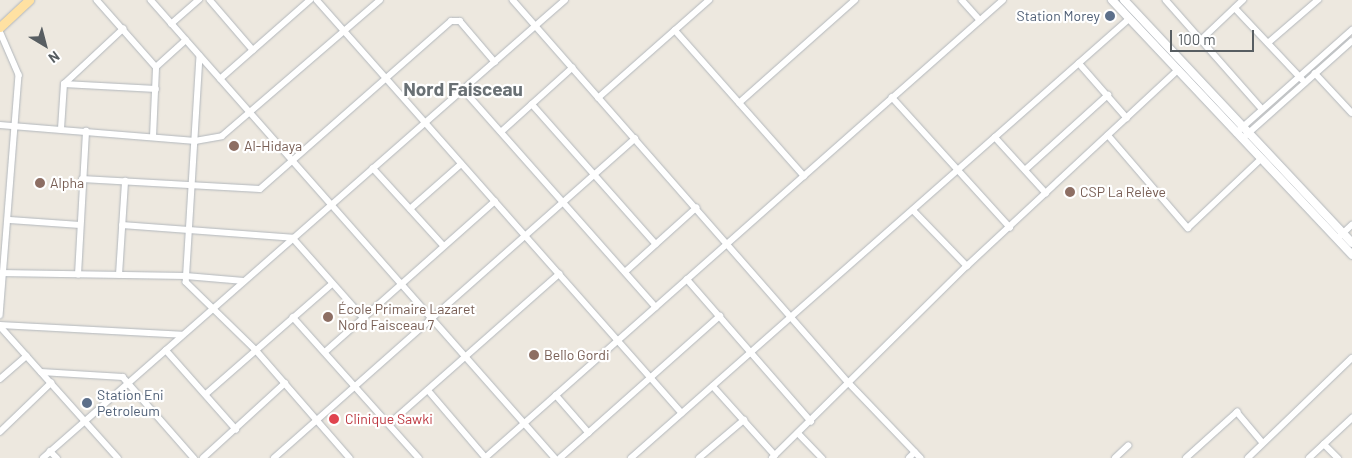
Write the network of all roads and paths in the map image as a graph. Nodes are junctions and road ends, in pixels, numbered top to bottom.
1 (29, 0) edge
2 (96, 0) edge
3 (152, 0) edge
4 (199, 0) edge
5 (210, 0) edge
6 (310, 0) edge
7 (317, 0) edge
8 (380, 0) edge
9 (512, 0) edge
10 (565, 0) edge
11 (709, 0) edge
12 (855, 0) edge
13 (962, 0) edge
14 (1002, 0) edge
15 (1112, 0) edge
16 (1124, 0) edge
17 (1166, 0) edge
18 (1243, 0) edge
19 (1318, 0) edge
20 (1234, 8) junction
21 (1130, 19) junction
22 (980, 20) junction
23 (171, 24) junction
24 (535, 26) junction
25 (0, 27) edge
26 (123, 29) junction
27 (675, 30) junction
28 (1352, 30) edge
29 (0, 31) edge
30 (344, 31) junction
31 (186, 40) junction
32 (1201, 40) junction
33 (1352, 41) edge
34 (1268, 43) junction
35 (253, 50) junction
36 (200, 56) junction
37 (495, 62) junction
38 (1079, 63) junction
39 (156, 67) junction
40 (1310, 67) junction
41 (572, 68) junction
42 (1178, 70) junction
43 (1316, 74) junction
44 (1300, 77) junction
45 (220, 79) junction
46 (385, 79) junction
47 (1306, 83) junction
48 (64, 84) junction
49 (156, 89) junction
50 (463, 90) junction
51 (1108, 96) junction
52 (598, 98) junction
53 (892, 98) junction
54 (739, 103) junction
55 (532, 104) junction
56 (1262, 109) junction
57 (1352, 113) edge
58 (252, 114) junction
59 (1127, 118) junction
60 (425, 123) junction
61 (0, 125) edge
62 (17, 126) junction
63 (61, 129) junction
64 (86, 131) junction
65 (501, 132) junction
66 (1108, 135) junction
67 (1243, 135) junction
68 (153, 137) junction
69 (995, 137) junction
70 (635, 139) junction
71 (195, 141) junction
72 (1261, 159) junction
73 (293, 160) junction
74 (461, 164) junction
75 (373, 168) junction
76 (958, 170) junction
77 (1025, 170) junction
78 (595, 175) junction
79 (804, 176) junction
80 (82, 178) junction
81 (125, 181) junction
82 (192, 184) junction
83 (1046, 193) junction
84 (495, 201) junction
85 (564, 203) junction
86 (333, 204) junction
87 (696, 208) junction
88 (410, 209) junction
89 (913, 210) junction
90 (10, 220) junction
91 (80, 225) junction
92 (122, 225) junction
93 (1352, 225) edge
94 (1010, 227) junction
95 (190, 232) junction
96 (526, 236) junction
97 (1340, 236) junction
98 (293, 238) junction
99 (1352, 243) edge
100 (656, 244) junction
101 (727, 244) junction
102 (444, 246) junction
103 (1352, 255) edge
104 (967, 266) junction
105 (625, 272) junction
106 (2, 273) edge
107 (559, 274) junction
108 (78, 275) junction
109 (119, 275) junction
110 (186, 276) junction
111 (687, 279) junction
112 (244, 281) junction
113 (402, 283) junction
114 (332, 284) junction
115 (656, 307) junction
116 (212, 309) junction
117 (0, 315) edge
118 (720, 316) junction
119 (293, 317) junction
120 (791, 317) junction
121 (363, 318) junction
122 (432, 319) junction
123 (0, 326) edge
124 (182, 335) junction
125 (617, 341) junction
126 (166, 350) junction
127 (256, 350) junction
128 (325, 352) junction
129 (751, 352) junction
130 (26, 356) junction
131 (466, 356) junction
132 (1352, 358) edge
133 (41, 372) junction
134 (651, 378) junction
135 (0, 379) edge
136 (51, 383) junction
137 (129, 383) junction
138 (285, 384) junction
139 (850, 384) junction
140 (355, 386) junction
141 (713, 386) junction
142 (428, 390) junction
143 (206, 394) junction
144 (556, 395) junction
145 (682, 414) junction
146 (1352, 418) edge
147 (317, 420) junction
148 (744, 420) junction
149 (85, 421) junction
150 (811, 421) junction
151 (525, 422) junction
152 (389, 424) junction
153 (236, 429) junction
154 (0, 432) edge
155 (798, 432) junction
156 (589, 433) junction
157 (1263, 443) junction
158 (1324, 444) junction
159 (1128, 446) dead end
160 (50, 451) junction
161 (915, 452) junction
162 (773, 456) edge
163 (348, 457) edge
164 (43, 458) edge
165 (56, 458) edge
166 (118, 458) edge
167 (194, 458) edge
168 (203, 458) edge
169 (274, 458) edge
170 (419, 458) edge
171 (485, 458) edge
172 (556, 458) edge
173 (560, 458) edge
174 (631, 458) edge
175 (699, 458) edge
176 (822, 458) edge
177 (908, 458) edge
178 (921, 458) edge
179 (1115, 458) edge
180 (1186, 458) edge
181 (1248, 458) edge
182 (1309, 458) edge
183 (1338, 458) edge

1 - 25 main road
2 - 26 street
3 - 23 street
4 - 23 street
5 - 35 street
6 - 35 street
7 - 30 street
8 - 30 street
9 - 24 street
10 - 24 street
11 - 27 street
12 - 54 street
13 - 22 street
14 - 22 street
15 - 21 main road
16 - 67 main road
17 - 32 street
18 - 20 street
19 - 34 street
20 - 32 street
20 - 34 street
21 - 38 street
21 - 42 main road
22 - 53 street
23 - 31 street
24 - 37 street
24 - 41 street
26 - 39 street
26 - 48 street
27 - 52 street
27 - 54 street
28 - 40 street
29 - 62 street
30 - 46 street
30 - 58 street
31 - 36 street
31 - 39 street
32 - 56 street
33 - 43 street
34 - 44 street
35 - 45 street
36 - 45 street
36 - 71 street
37 - 46 street
37 - 50 street
38 - 51 street
38 - 69 street
39 - 49 street
40 - 43 street
40 - 44 street
41 - 52 street
41 - 55 street
42 - 59 street
42 - 67 main road
43 - 47 street
43 - 57 street
44 - 47 street
44 - 56 street
45 - 58 street
46 - 60 street
46 - 73 street
47 - 67 street
48 - 49 street
48 - 63 street
49 - 68 street
50 - 60 street
50 - 65 street
51 - 59 street
51 - 77 street
52 - 70 street
53 - 76 street
53 - 79 street
54 - 79 street
55 - 65 street
55 - 78 street
56 - 67 street
58 - 71 street
58 - 73 street
59 - 66 street
60 - 74 street
60 - 75 street
61 - 62 street
62 - 63 street
62 - 90 street
63 - 64 street
64 - 68 street
64 - 80 street
65 - 85 street
66 - 72 street
66 - 83 street
67 - 72 main road
67 - 97 main road
68 - 71 street
69 - 76 street
69 - 77 street
70 - 78 street
70 - 87 street
71 - 82 street
72 - 97 main road
73 - 82 street
73 - 86 street
74 - 84 street
74 - 88 street
75 - 86 street
75 - 88 street
76 - 89 street
76 - 94 street
77 - 83 street
78 - 85 street
78 - 100 street
79 - 101 street
80 - 81 street
80 - 91 street
81 - 82 street
81 - 92 street
82 - 95 street
83 - 94 street
84 - 96 street
84 - 102 street
85 - 96 street
85 - 105 street
86 - 98 street
86 - 113 street
87 - 100 street
87 - 101 street
88 - 102 street
89 - 104 street
89 - 120 street
90 - 91 street
90 - 106 street
91 - 108 street
92 - 95 street
92 - 109 street
93 - 97 street
94 - 104 street
95 - 98 street
95 - 110 street
96 - 107 street
96 - 122 street
97 - 99 main road
97 - 103 main road
98 - 112 street
98 - 114 street
100 - 105 street
101 - 111 street
101 - 120 street
102 - 113 street
104 - 139 street
105 - 115 street
106 - 108 street
106 - 117 street
107 - 125 street
107 - 131 street
108 - 109 street
109 - 110 street
110 - 112 street
110 - 116 street
111 - 115 street
111 - 118 street
112 - 116 street
113 - 121 street
113 - 122 street
114 - 119 street
114 - 121 street
115 - 125 street
116 - 124 street
116 - 127 street
118 - 129 street
118 - 134 street
119 - 127 street
119 - 128 street
120 - 129 street
120 - 139 street
121 - 128 street
122 - 131 street
122 - 140 street
123 - 124 street
123 - 130 street
124 - 126 street
125 - 134 street
125 - 144 street
126 - 137 street
126 - 143 street
127 - 138 street
127 - 143 street
128 - 140 street
129 - 141 street
129 - 150 street
130 - 133 street
130 - 135 street
131 - 142 street
131 - 151 street
132 - 157 street
133 - 136 street
133 - 137 street
134 - 145 street
134 - 156 street
136 - 149 street
136 - 154 street
137 - 149 street
137 - 167 street
138 - 147 street
138 - 153 street
139 - 150 street
139 - 161 street
140 - 147 street
140 - 152 street
141 - 145 street
141 - 148 street
142 - 152 street
142 - 171 street
143 - 153 street
144 - 151 street
144 - 156 street
145 - 174 street
146 - 158 street
147 - 163 street
147 - 169 street
148 - 162 street
148 - 175 street
149 - 160 street
149 - 166 street
150 - 155 street
151 - 171 street
151 - 172 street
152 - 170 street
153 - 168 street
155 - 162 street
155 - 176 street
156 - 173 street
157 - 180 street
157 - 181 street
158 - 182 street
158 - 183 street
159 - 179 street
160 - 164 street
160 - 165 street
161 - 177 street
161 - 178 street

